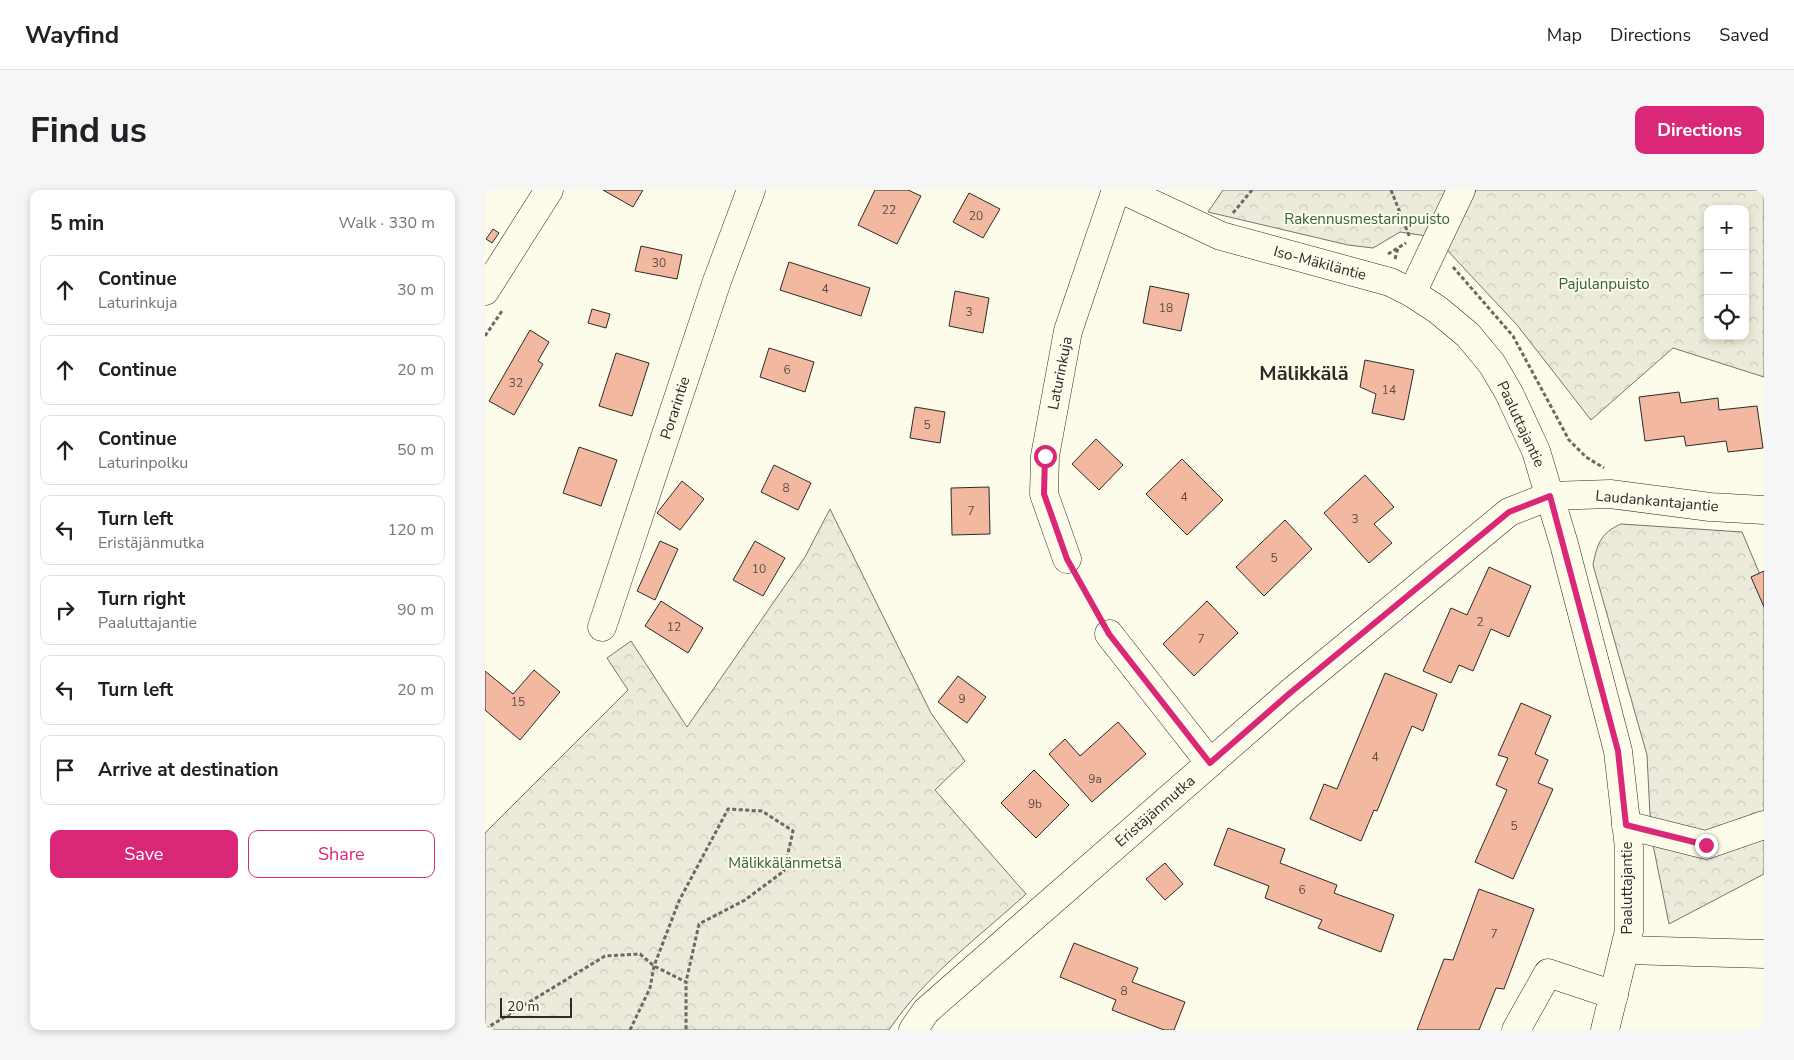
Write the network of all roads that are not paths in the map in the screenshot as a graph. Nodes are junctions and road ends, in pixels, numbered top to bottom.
1 (751, 190) edge
2 (1116, 190) edge
3 (1123, 190) edge
4 (1461, 190) edge
5 (541, 193) edge
6 (485, 291) edge
7 (1412, 293) junction
8 (1550, 496) junction
9 (1764, 510) edge
10 (1067, 559) road end
11 (602, 627) dead end
12 (1109, 634) road end
13 (1210, 763) junction
14 (1626, 825) junction
15 (1764, 825) edge
16 (1626, 950) junction
17 (1764, 954) edge
18 (1614, 995) junction
19 (913, 1030) edge
20 (1516, 1030) edge
21 (1605, 1030) edge

1 - 11 street, Porarintie
2 - 10 street, Laturinkuja
3 - 7 street, Iso-Mäkiläntie
4 - 7 street
5 - 6 street
7 - 8 street, Paaluttajantie
8 - 9 street, Laudankantajantie
8 - 13 street, Eristäjänmutka
8 - 14 street, Paaluttajantie
12 - 13 street
13 - 19 street, Eristäjänmutka
14 - 15 street
14 - 16 street, Paaluttajantie
16 - 17 street
16 - 18 street, Paaluttajantie
18 - 20 street
18 - 21 street, Paaluttajantie

